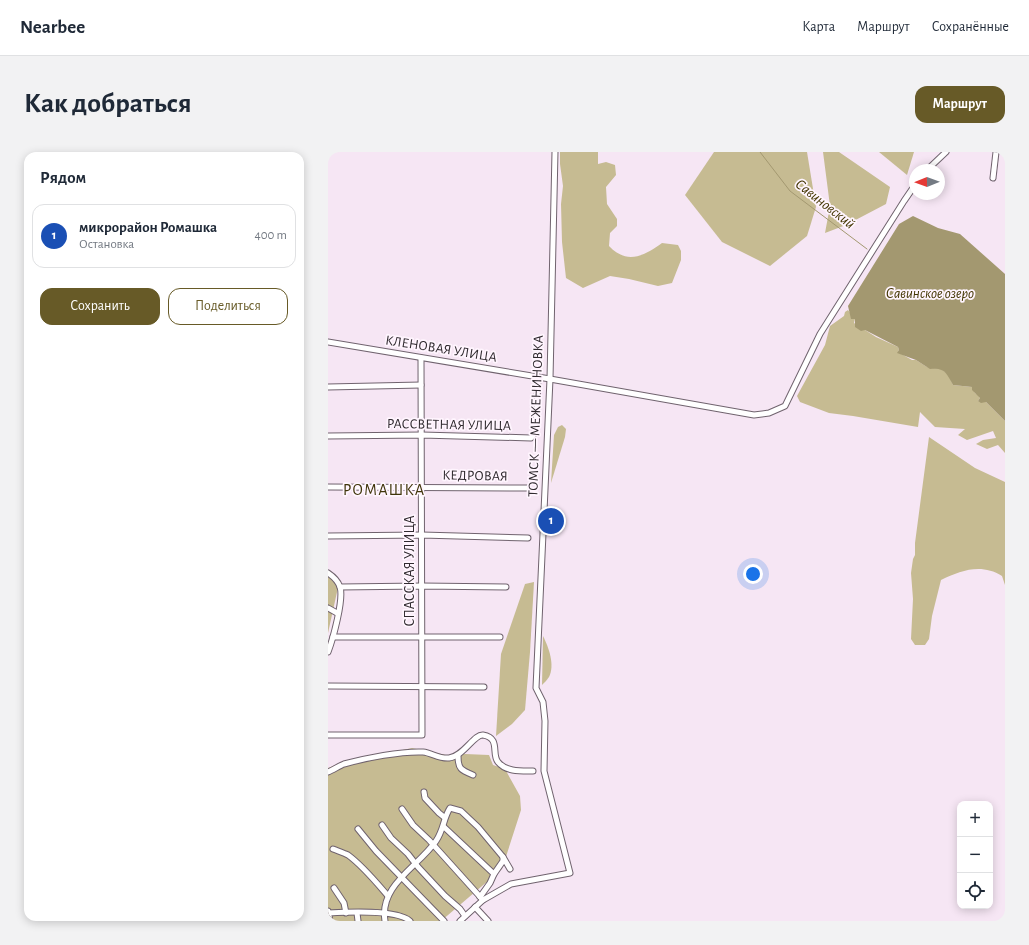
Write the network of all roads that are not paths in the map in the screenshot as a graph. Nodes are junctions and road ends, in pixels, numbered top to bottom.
1 (555, 152) edge
2 (946, 152) edge
3 (996, 152) edge
4 (933, 164) edge
5 (993, 178) dead end
6 (909, 193) edge
7 (328, 342) edge
8 (422, 358) junction
9 (538, 377) junction
10 (550, 379) junction
11 (422, 385) junction
12 (328, 387) edge
13 (422, 435) junction
14 (328, 436) edge
15 (328, 487) edge
16 (422, 487) junction
17 (526, 488) dead end
18 (422, 535) junction
19 (328, 536) edge
20 (528, 538) dead end
21 (328, 573) edge
22 (422, 586) junction
23 (340, 587) junction
24 (506, 587) dead end
25 (328, 608) edge
26 (337, 613) junction
27 (333, 637) junction
28 (422, 637) junction
29 (500, 637) dead end
30 (328, 652) edge
31 (328, 686) edge
32 (422, 686) junction
33 (484, 687) dead end
34 (328, 735) edge
35 (458, 756) junction
36 (532, 771) dead end
37 (328, 772) edge
38 (473, 775) dead end
39 (424, 792) dead end
40 (402, 809) dead end
41 (444, 817) junction
42 (382, 825) dead end
43 (444, 827) junction
44 (358, 829) dead end
45 (433, 845) junction
46 (333, 850) dead end
47 (503, 857) junction
48 (415, 864) junction
49 (510, 869) dead end
50 (494, 874) junction
51 (401, 878) junction
52 (334, 888) dead end
53 (388, 896) junction
54 (482, 898) junction
55 (475, 907) junction
56 (346, 912) junction
57 (384, 912) junction
58 (328, 913) edge
59 (357, 913) junction
60 (465, 916) junction
61 (330, 921) edge
62 (358, 921) edge
63 (385, 921) edge
64 (410, 921) edge
65 (444, 921) edge
66 (460, 921) edge
67 (488, 921) edge

1 - 10 street, ТОМСК — МЕЖЕНИНОВКА
2 - 4 street
3 - 5 street
6 - 10 street, КЛЕНОВАЯ УЛИЦА
7 - 8 street, КЛЕНОВАЯ УЛИЦА
8 - 9 street, КЛЕНОВАЯ УЛИЦА
8 - 11 street, СПАССКАЯ УЛИЦА
9 - 10 street, КЛЕНОВАЯ УЛИЦА
9 - 13 street, РАССВЕТНАЯ УЛИЦА
10 - 54 street, ТОМСК — МЕЖЕНИНОВКА
11 - 12 street
11 - 13 street, СПАССКАЯ УЛИЦА
13 - 14 street, РАССВЕТНАЯ УЛИЦА
13 - 16 street, СПАССКАЯ УЛИЦА
15 - 16 street, КЕДРОВАЯ
16 - 17 street, КЕДРОВАЯ
16 - 18 street, СПАССКАЯ УЛИЦА
18 - 19 street
18 - 20 street
18 - 22 street, СПАССКАЯ УЛИЦА
21 - 23 street
22 - 23 street
22 - 24 street
22 - 28 street, СПАССКАЯ УЛИЦА
23 - 26 street
25 - 26 street
26 - 27 street
27 - 28 street
27 - 30 street
28 - 29 street
28 - 32 street, СПАССКАЯ УЛИЦА
31 - 32 street
32 - 33 street
32 - 34 street, СПАССКАЯ УЛИЦА
35 - 36 street
35 - 37 street
35 - 38 street
39 - 41 street
40 - 45 street
41 - 43 street
41 - 47 street
42 - 48 street
43 - 45 street
43 - 50 street
44 - 51 street
45 - 48 street
45 - 54 street
46 - 53 street
47 - 49 street
47 - 50 street
48 - 51 street
48 - 60 street
50 - 54 street
51 - 53 street
51 - 65 street
52 - 56 street
53 - 57 street
54 - 55 street
55 - 60 street
55 - 67 street
56 - 58 street
56 - 59 street
57 - 59 street
57 - 63 street
57 - 64 street
58 - 61 street
59 - 62 street
60 - 66 street

